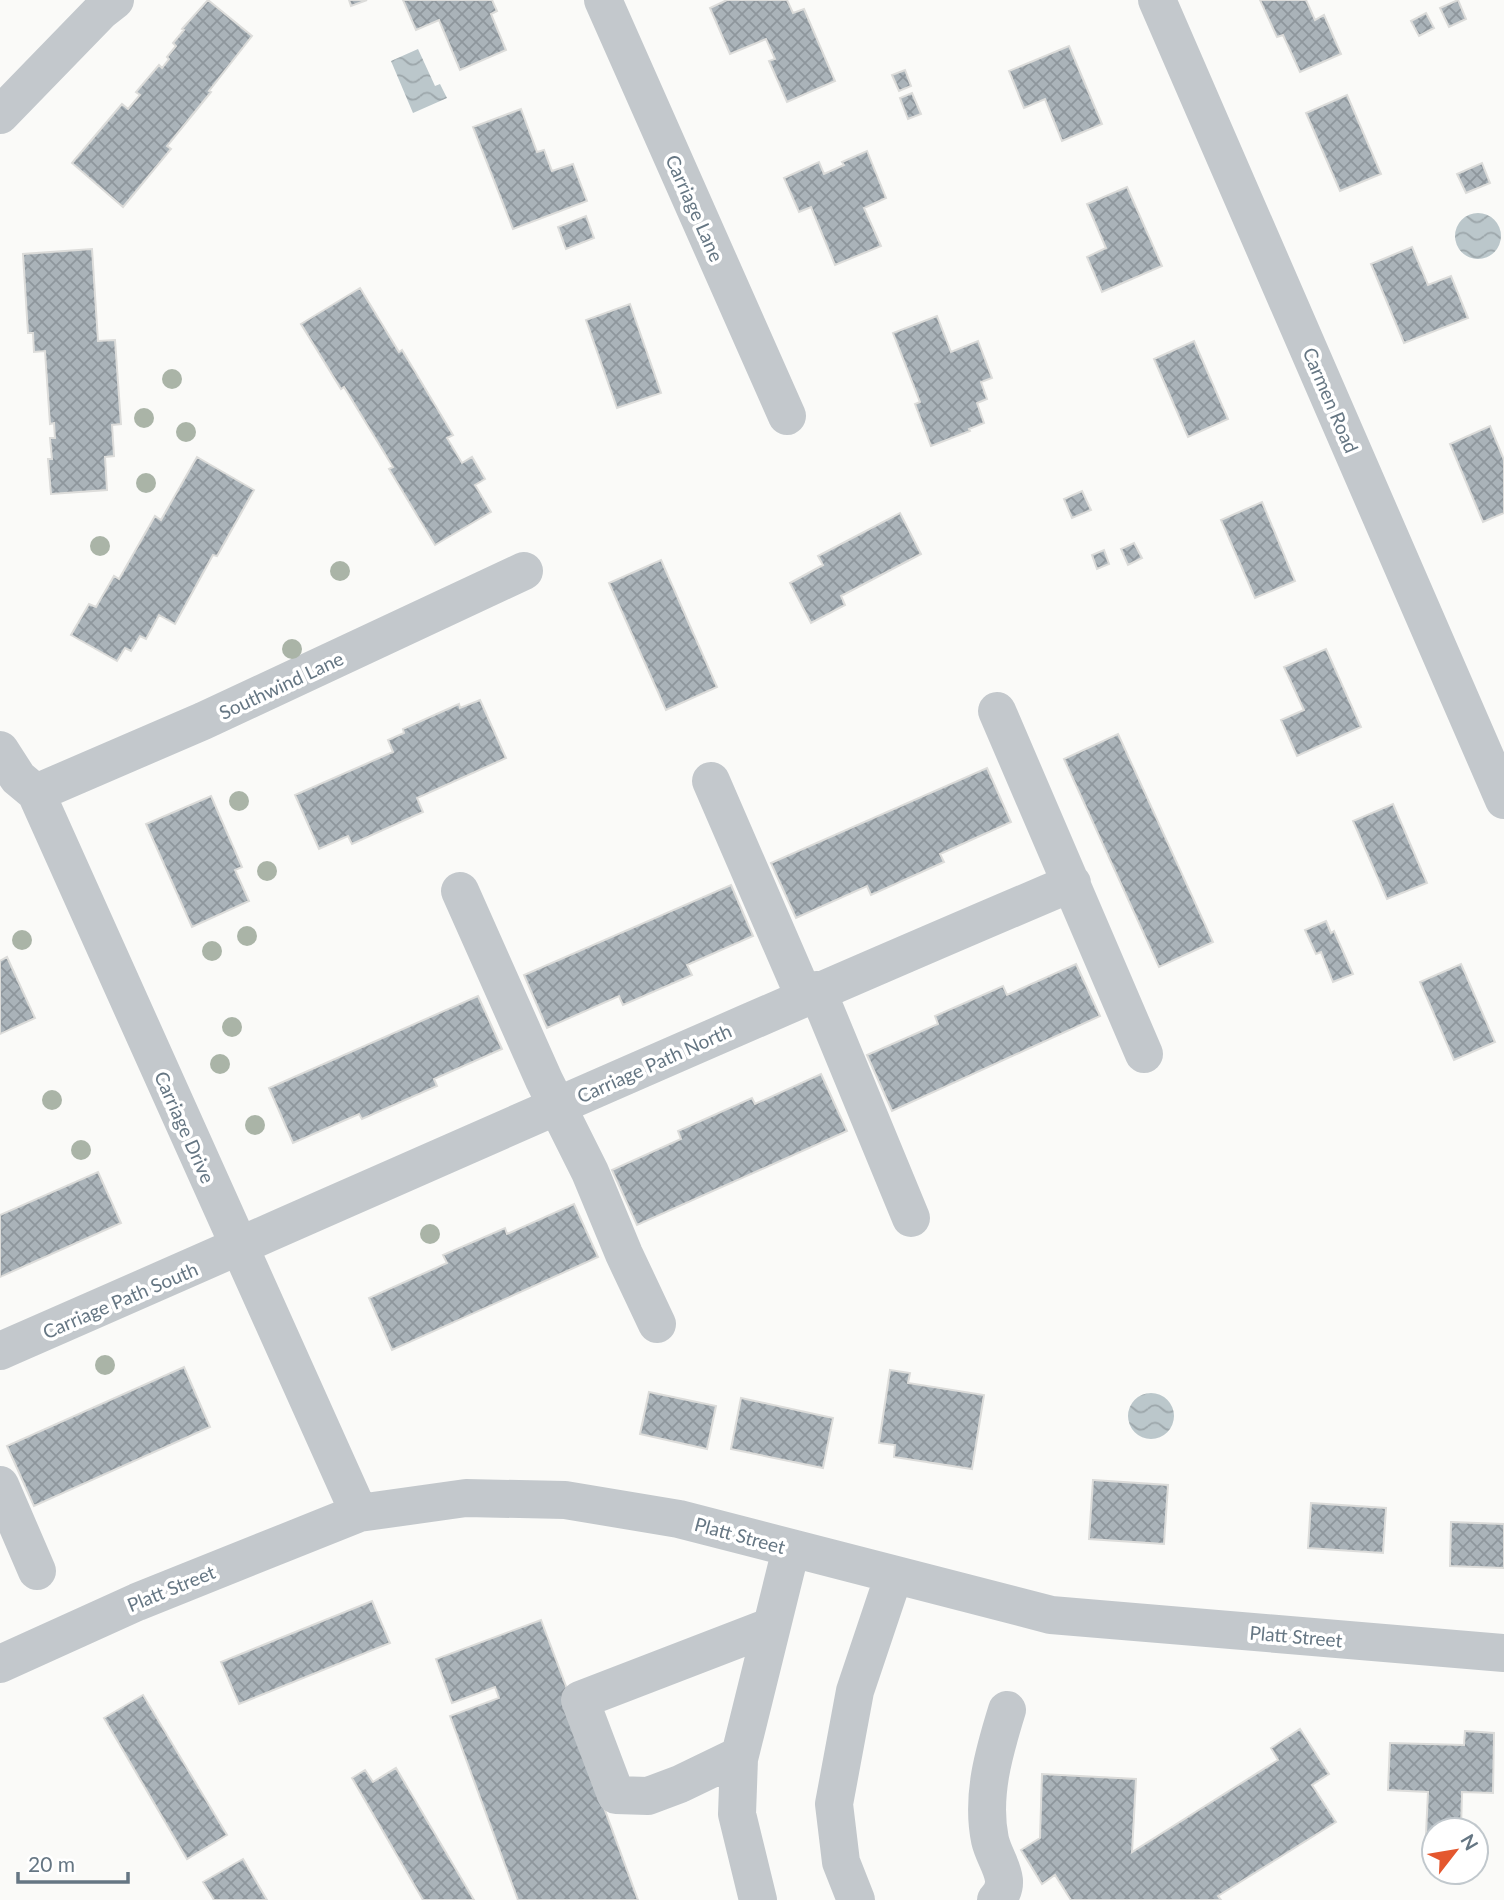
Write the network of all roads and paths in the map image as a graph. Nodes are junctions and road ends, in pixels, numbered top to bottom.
1 (115, 0) edge
2 (603, 0) edge
3 (1157, 0) edge
4 (0, 115) edge
5 (787, 416) dead end
6 (524, 571) dead end
7 (997, 711) dead end
8 (0, 750) edge
9 (711, 781) dead end
10 (36, 793) junction
11 (1504, 800) edge
12 (1072, 883) junction
13 (460, 891) dead end
14 (811, 993) junction
15 (1144, 1054) dead end
16 (556, 1106) junction
17 (911, 1218) dead end
18 (239, 1248) junction
19 (657, 1324) dead end
20 (0, 1352) edge
21 (0, 1485) edge
22 (359, 1513) junction
23 (791, 1549) junction
24 (37, 1571) dead end
25 (894, 1575) junction
26 (772, 1626) junction
27 (1504, 1653) edge
28 (0, 1664) edge
29 (1007, 1710) dead end
30 (740, 1755) junction
31 (758, 1900) edge
32 (856, 1900) edge
33 (996, 1900) edge

1 - 4 street
2 - 5 street, Carriage Lane
3 - 11 street, Carmen Road
6 - 10 street, Southwind Lane
7 - 12 street
8 - 10 street, Carriage Drive
9 - 14 street
10 - 18 street, Carriage Drive
12 - 14 street, Carriage Path North
12 - 15 street
13 - 16 street
14 - 16 street, Carriage Path North
14 - 17 street
16 - 18 street, Carriage Path North
16 - 19 street
18 - 20 street, Carriage Path South
18 - 22 street, Carriage Drive
21 - 24 street
22 - 23 street, Platt Street
22 - 28 street, Platt Street
23 - 25 street, Platt Street
23 - 26 street
25 - 27 street, Platt Street
25 - 32 street
26 - 30 street
26 - 30 street
29 - 33 street
30 - 31 street

